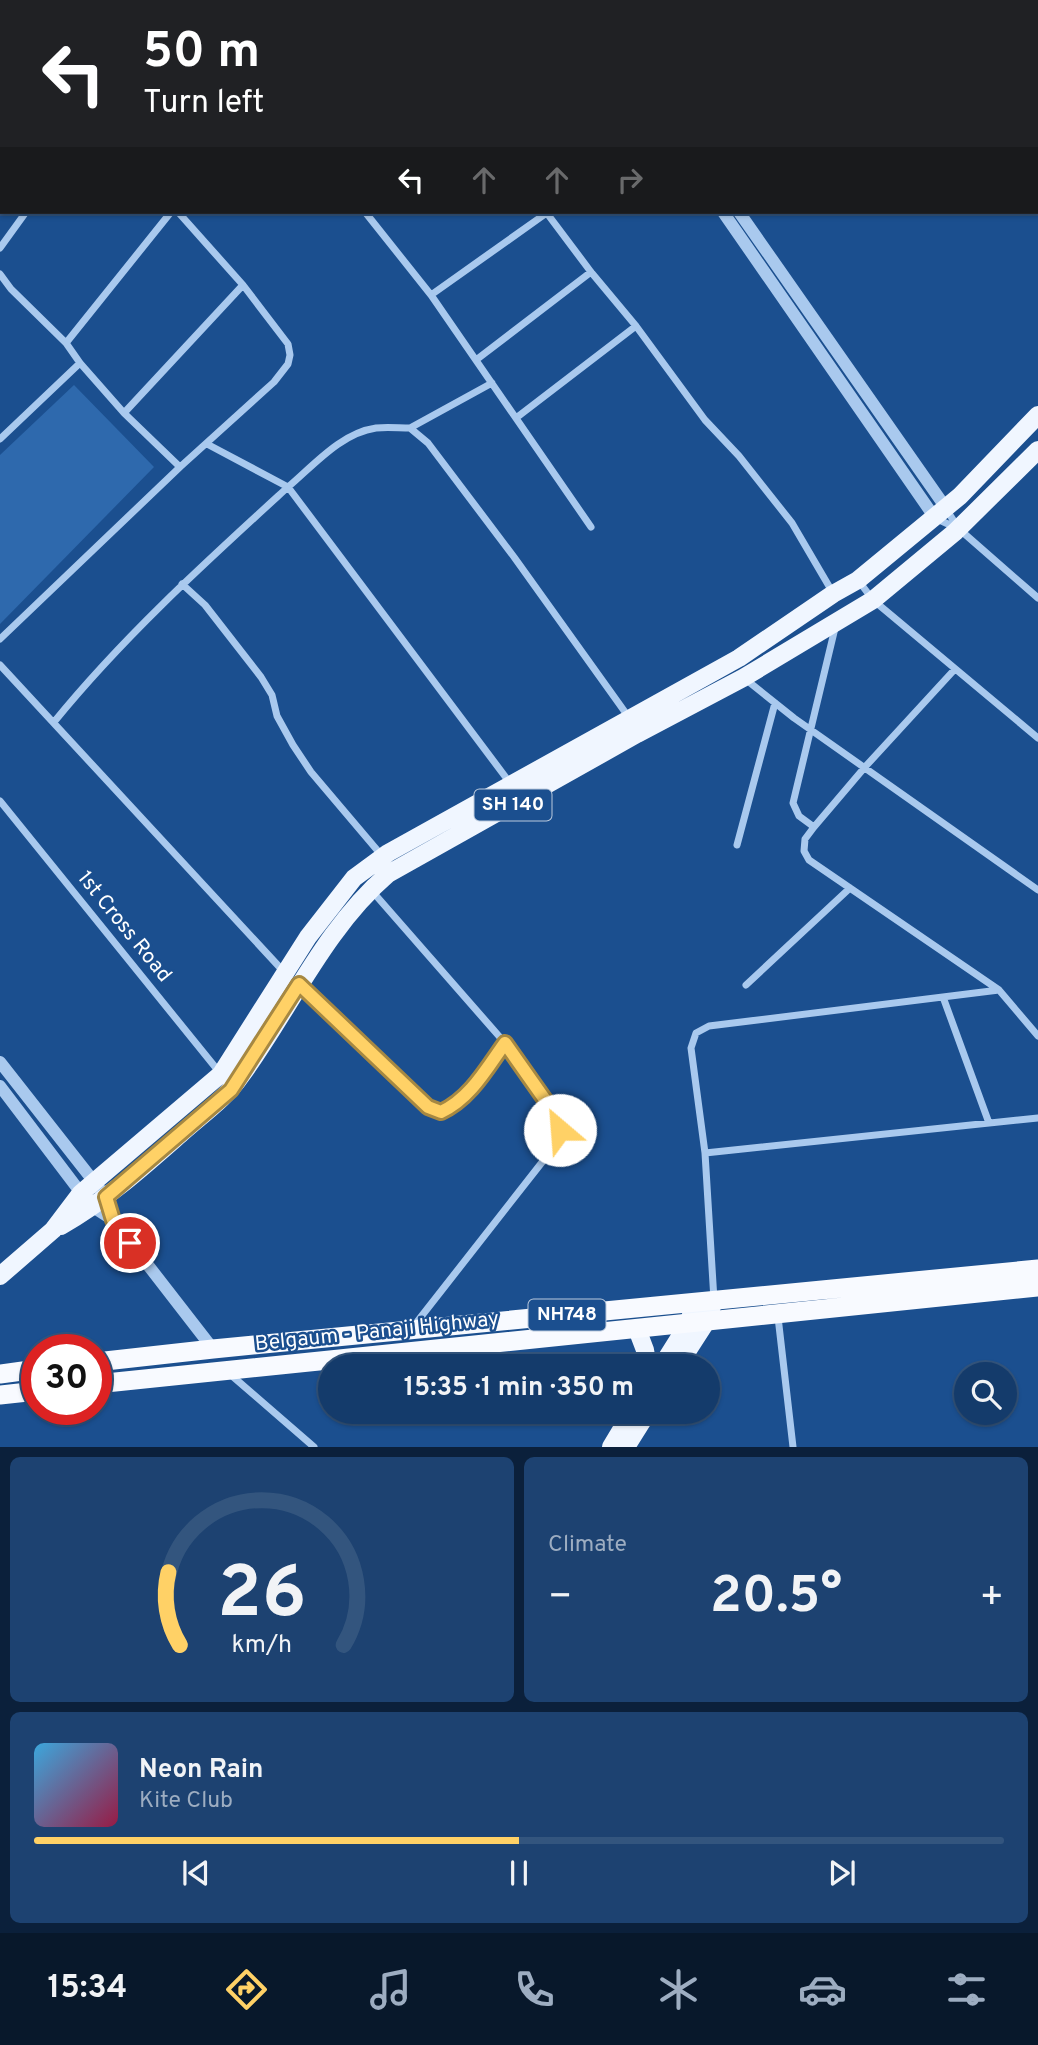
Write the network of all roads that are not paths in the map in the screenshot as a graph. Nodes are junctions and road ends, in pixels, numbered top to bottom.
1 (25, 214) edge
2 (169, 214) edge
3 (180, 214) edge
4 (367, 214) edge
5 (544, 214) edge
6 (548, 214) edge
7 (724, 214) edge
8 (740, 214) edge
9 (0, 248) edge
10 (591, 272) junction
11 (0, 274) edge
12 (243, 285) junction
13 (431, 295) junction
14 (636, 326) junction
15 (66, 343) junction
16 (476, 359) junction
17 (80, 363) junction
18 (492, 383) junction
19 (124, 413) junction
20 (1038, 415) edge
21 (516, 418) junction
22 (410, 428) junction
23 (0, 439) edge
24 (207, 444) junction
25 (1038, 450) edge
26 (180, 467) junction
27 (288, 487) junction
28 (940, 513) junction
29 (591, 527) dead end
30 (959, 529) junction
31 (858, 580) junction
32 (182, 584) junction
33 (833, 594) junction
34 (1038, 598) edge
35 (873, 600) junction
36 (837, 621) junction
37 (0, 639) edge
38 (0, 665) edge
39 (955, 669) junction
40 (743, 678) junction
41 (775, 704) junction
42 (630, 719) junction
43 (54, 722) junction
44 (811, 730) junction
45 (1038, 738) edge
46 (865, 766) junction
47 (512, 786) junction
48 (0, 802) edge
49 (814, 827) junction
50 (737, 845) dead end
51 (388, 864) junction
52 (371, 888) junction
53 (850, 888) junction
54 (1038, 890) edge
55 (292, 978) junction
56 (746, 985) dead end
57 (999, 990) junction
58 (943, 997) junction
59 (1038, 1037) edge
60 (505, 1043) junction
61 (0, 1062) edge
62 (221, 1074) junction
63 (0, 1086) edge
64 (1038, 1118) edge
65 (989, 1123) junction
66 (705, 1153) junction
67 (87, 1188) junction
68 (100, 1202) junction
69 (53, 1230) junction
70 (1038, 1269) edge
71 (0, 1276) edge
72 (1038, 1287) edge
73 (705, 1302) junction
74 (776, 1305) junction
75 (697, 1323) junction
76 (637, 1329) junction
77 (410, 1330) junction
78 (213, 1349) junction
79 (646, 1354) edge
80 (672, 1354) edge
81 (683, 1354) edge
82 (112, 1360) edge
83 (225, 1370) junction
84 (21, 1371) edge
85 (0, 1374) edge
86 (112, 1382) edge
87 (21, 1393) edge
88 (0, 1395) edge
89 (625, 1424) edge
90 (640, 1424) edge
91 (314, 1447) edge
92 (611, 1447) edge
93 (626, 1447) edge
94 (793, 1447) edge

1 - 9 street
2 - 15 street
3 - 12 street
4 - 13 street
5 - 13 street
6 - 10 street
7 - 28 street
8 - 28 street
10 - 14 street
10 - 16 street
11 - 15 street
12 - 19 street
12 - 24 street
13 - 16 street
14 - 21 street
14 - 33 street
15 - 17 street
16 - 18 street
17 - 19 street
17 - 23 street
18 - 21 street
18 - 22 street
19 - 26 street
20 - 28 main road, SH 140
21 - 29 street
22 - 27 street
22 - 42 street
24 - 26 street
24 - 27 street
25 - 30 main road, SH 140
26 - 37 street
27 - 32 street
27 - 47 street
28 - 30 street
28 - 30 street
28 - 31 main road, SH 140
30 - 34 street
30 - 35 main road, SH 140
31 - 33 main road, SH 140
31 - 35 street
32 - 43 street
32 - 51 street
33 - 42 main road, SH 140
35 - 36 main road, SH 140
35 - 39 street
36 - 40 main road, SH 140
36 - 44 street
38 - 43 street
39 - 45 street
39 - 46 street
40 - 41 street
40 - 51 main road, SH 140
41 - 44 street
41 - 50 street
42 - 47 main road, SH 140
43 - 55 street
44 - 46 street
44 - 49 street
46 - 49 street
46 - 54 street
47 - 51 main road, SH 140
48 - 62 street, 1st Cross Road
49 - 53 street
51 - 52 main road, SH 140
51 - 55 main road, SH 140
52 - 55 main road, SH 140
52 - 60 street
53 - 56 street
53 - 57 street
55 - 60 street
55 - 62 main road, SH 140
55 - 68 main road, SH 140
57 - 58 street
57 - 59 street
58 - 65 street
58 - 66 street
60 - 77 street
61 - 67 street
62 - 67 main road, SH 140
63 - 67 street
64 - 65 street
65 - 66 street
66 - 73 street
67 - 68 street
67 - 69 main road, SH 140
68 - 69 main road, SH 140
68 - 78 street
69 - 71 main road, SH 140
70 - 74 highway, Belgaum - Panaji Highway / NH748
72 - 74 highway, Belgaum - Panaji Highway / NH748
73 - 74 highway, Belgaum - Panaji Highway / NH748
73 - 75 main road
73 - 77 highway, Belgaum - Panaji Highway / NH748
74 - 75 highway, Belgaum - Panaji Highway / NH748
74 - 94 street
75 - 76 highway, Belgaum - Panaji Highway / NH748
75 - 80 main road
75 - 81 main road
76 - 79 main road
76 - 83 highway, Belgaum - Panaji Highway / NH748
77 - 78 highway, Belgaum - Panaji Highway / NH748
78 - 82 highway, Belgaum - Panaji Highway / NH748
83 - 86 highway, Belgaum - Panaji Highway / NH748
83 - 91 street
84 - 85 highway
87 - 88 highway
89 - 92 main road
90 - 93 main road

